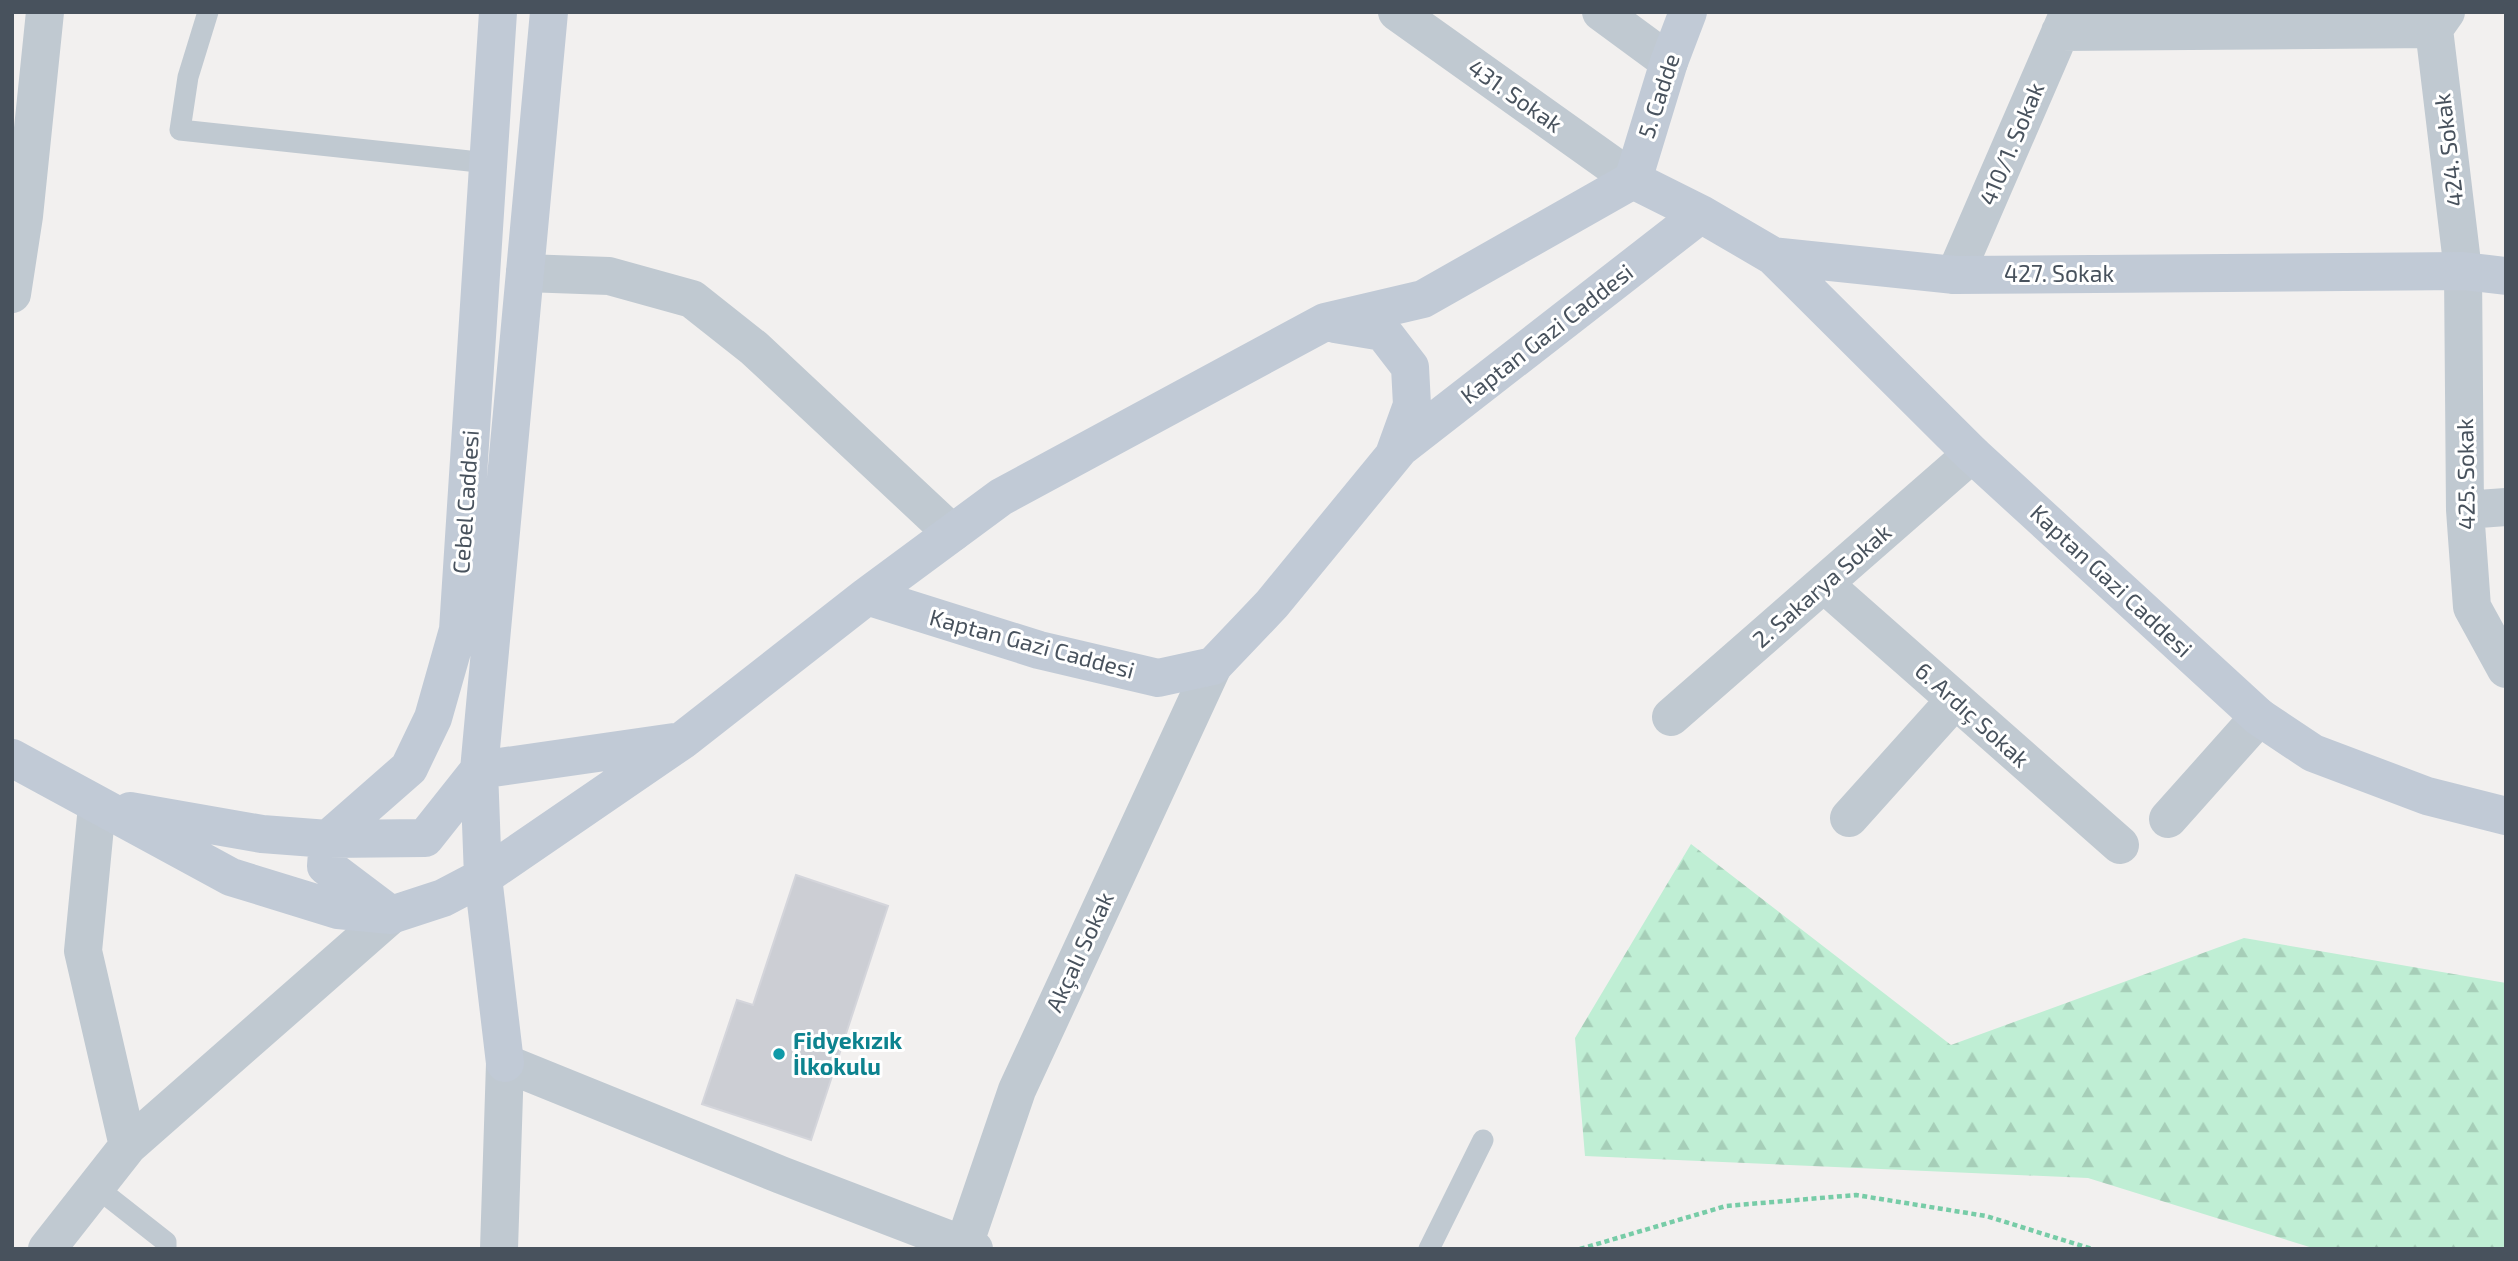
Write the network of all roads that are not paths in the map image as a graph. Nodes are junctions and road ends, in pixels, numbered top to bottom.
1 (46, 12) edge
2 (208, 12) edge
3 (498, 12) edge
4 (549, 12) edge
5 (1397, 12) edge
6 (1601, 12) edge
7 (1688, 12) edge
8 (2440, 20) edge
9 (2064, 22) edge
10 (1669, 62) junction
11 (488, 163) junction
12 (1633, 180) junction
13 (1701, 215) junction
14 (1773, 256) junction
15 (2463, 271) junction
16 (525, 274) junction
17 (1955, 275) junction
18 (2506, 276) edge
19 (12, 294) edge
20 (1325, 322) junction
21 (1394, 454) junction
22 (1972, 454) junction
23 (2506, 507) edge
24 (2465, 510) junction
25 (952, 533) junction
26 (1824, 584) junction
27 (867, 596) junction
28 (1213, 666) junction
29 (2506, 669) edge
30 (1955, 700) junction
31 (1671, 717) dead end
32 (2259, 717) junction
33 (683, 740) junction
34 (12, 758) edge
35 (479, 770) junction
36 (97, 806) junction
37 (2506, 816) edge
38 (1849, 818) dead end
39 (2168, 819) dead end
40 (328, 839) junction
41 (2120, 845) dead end
42 (483, 877) junction
43 (391, 915) junction
44 (505, 1063) junction
45 (1483, 1140) dead end
46 (128, 1146) junction
47 (96, 1187) junction
48 (969, 1247) edge
49 (47, 1249) edge
50 (166, 1249) edge
51 (499, 1249) edge
52 (1429, 1249) edge

1 - 19 street
2 - 11 lane
3 - 11 main road, Cebel Caddesi
4 - 16 main road, Cebel Caddesi
5 - 12 street, 431. Sokak
6 - 10 street
7 - 10 main road, 5. Cadde
8 - 9 street, 424. Sokak
8 - 15 street, 424. Sokak
9 - 17 street, 410/1. Sokak
10 - 12 main road, 5. Cadde
11 - 40 main road, Cebel Caddesi
12 - 13 main road, 427. Sokak
12 - 20 main road
13 - 14 main road, 427. Sokak
13 - 21 main road, Kaptan Gazi Caddesi
14 - 17 main road, 427. Sokak
14 - 22 main road, Kaptan Gazi Caddesi
15 - 17 main road, 427. Sokak
15 - 18 main road, 427. Sokak
15 - 24 street, 425. Sokak
16 - 25 street
16 - 35 main road, Cebel Caddesi
20 - 21 main road, Kaptan Gazi Caddesi
20 - 25 main road
21 - 28 main road, Kaptan Gazi Caddesi
22 - 26 street, 2. Sakarya Sokak
22 - 32 main road, Kaptan Gazi Caddesi
23 - 24 street
24 - 29 street, 425. Sokak
25 - 27 main road
26 - 30 street, 6. Ardıç Sokak
26 - 31 street, 2. Sakarya Sokak
27 - 28 main road, Kaptan Gazi Caddesi
27 - 33 main road
28 - 48 street, Akçalı Sokak
30 - 38 street
30 - 41 street, 6. Ardıç Sokak
32 - 37 main road, Kaptan Gazi Caddesi
32 - 39 street
33 - 35 main road
33 - 42 main road
34 - 36 main road
35 - 40 main road
35 - 42 main road, Cebel Caddesi
36 - 40 main road
36 - 43 main road
36 - 46 street
40 - 43 main road
42 - 43 main road
42 - 44 main road, Cebel Caddesi
43 - 46 street
44 - 48 street
44 - 51 street
45 - 52 lane
46 - 47 street
47 - 49 street
47 - 50 lane

